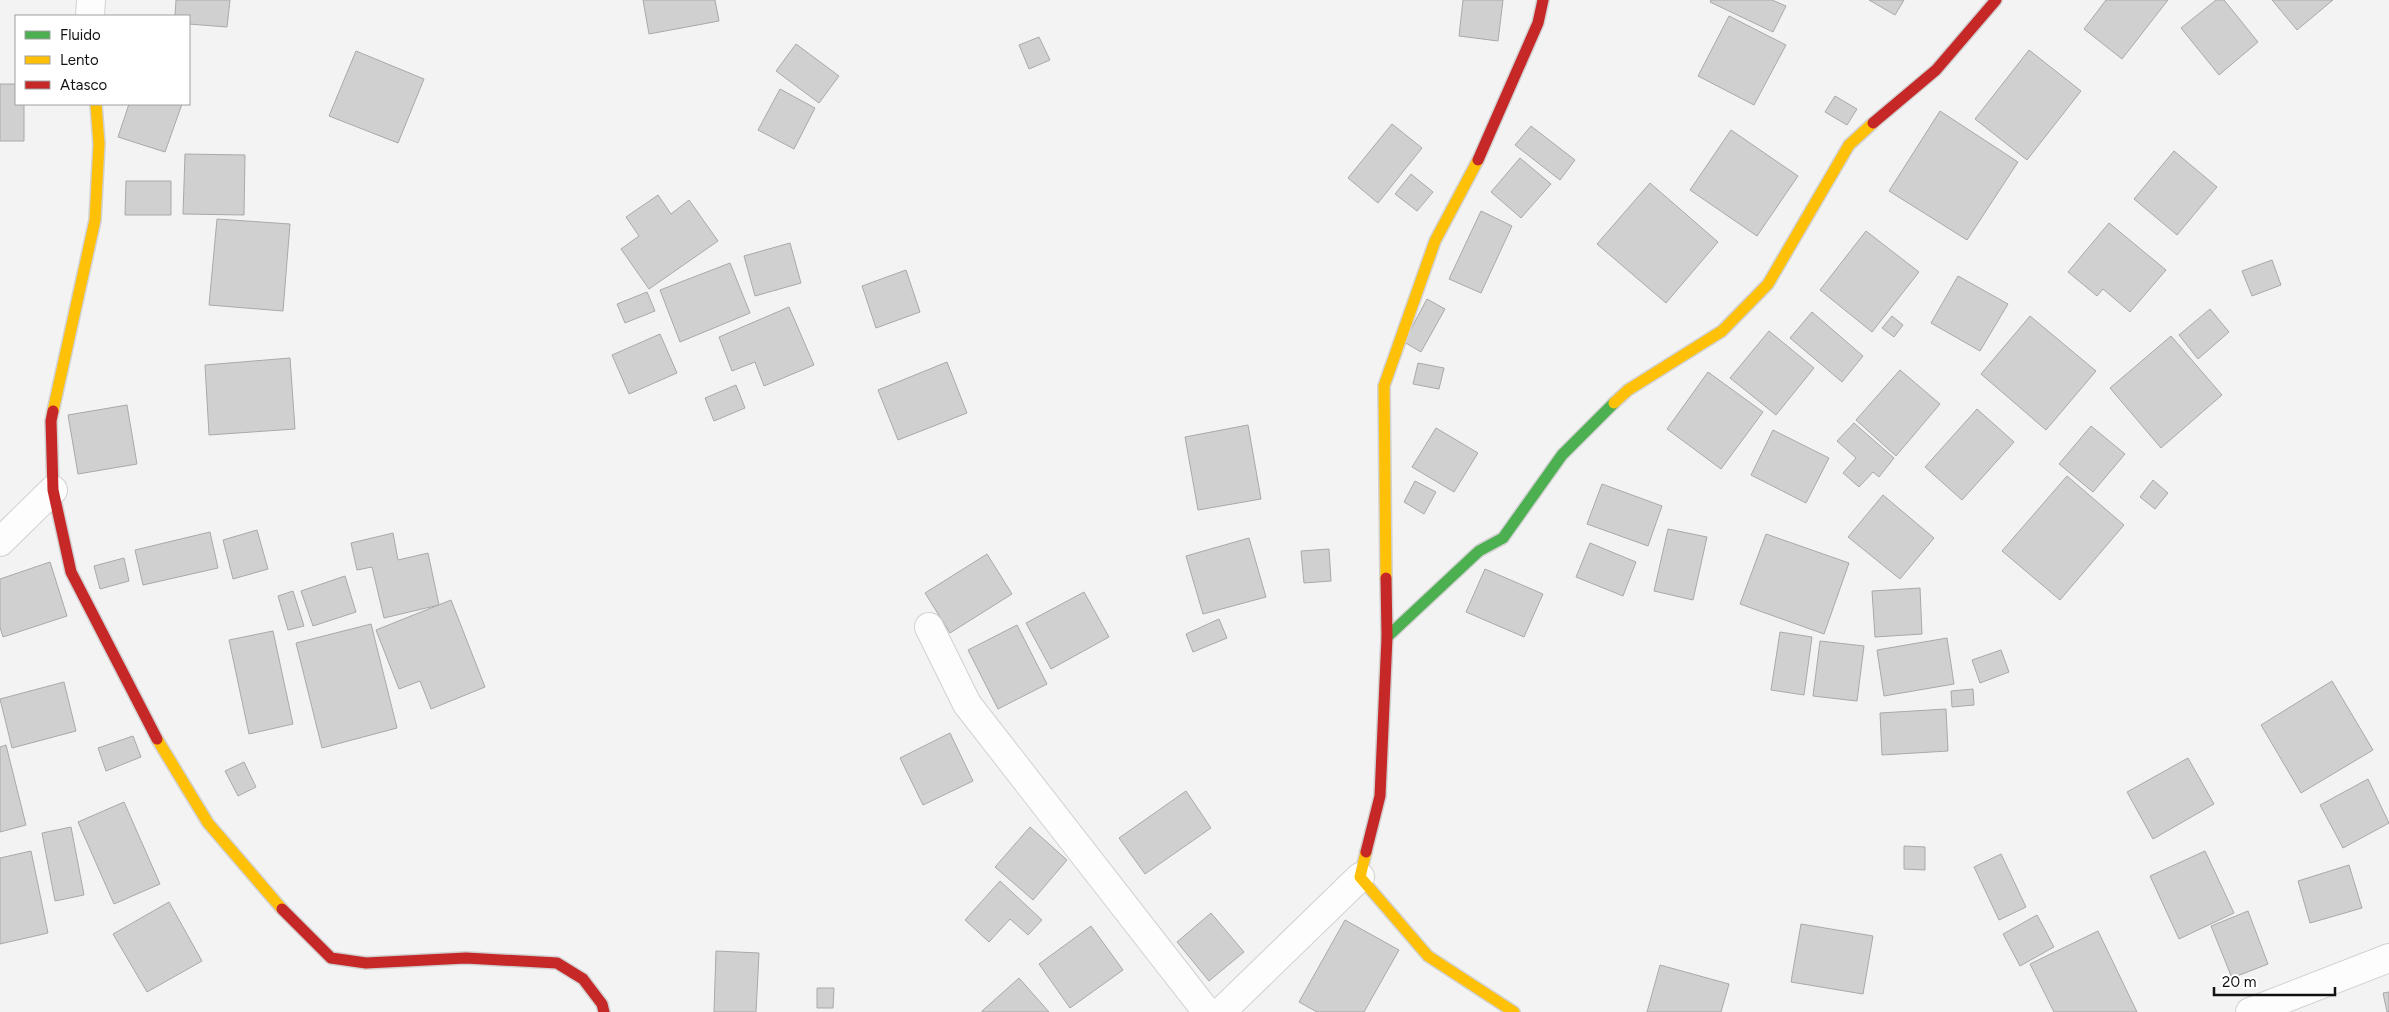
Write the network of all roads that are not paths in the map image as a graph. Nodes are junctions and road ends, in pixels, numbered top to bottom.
1 (91, 0) edge
2 (1543, 0) edge
3 (1996, 0) edge
4 (90, 15) edge
5 (96, 105) edge
6 (53, 490) junction
7 (0, 542) edge
8 (929, 627) dead end
9 (1387, 637) junction
10 (1360, 877) junction
11 (2389, 958) edge
12 (604, 1012) edge
13 (1207, 1012) edge
14 (1221, 1012) edge
15 (1514, 1012) edge
16 (2250, 1012) edge

1 - 4 street
2 - 9 street
3 - 9 street
5 - 6 street
6 - 7 street
6 - 12 street
8 - 13 street
9 - 10 street
10 - 14 street
10 - 15 street
11 - 16 street

